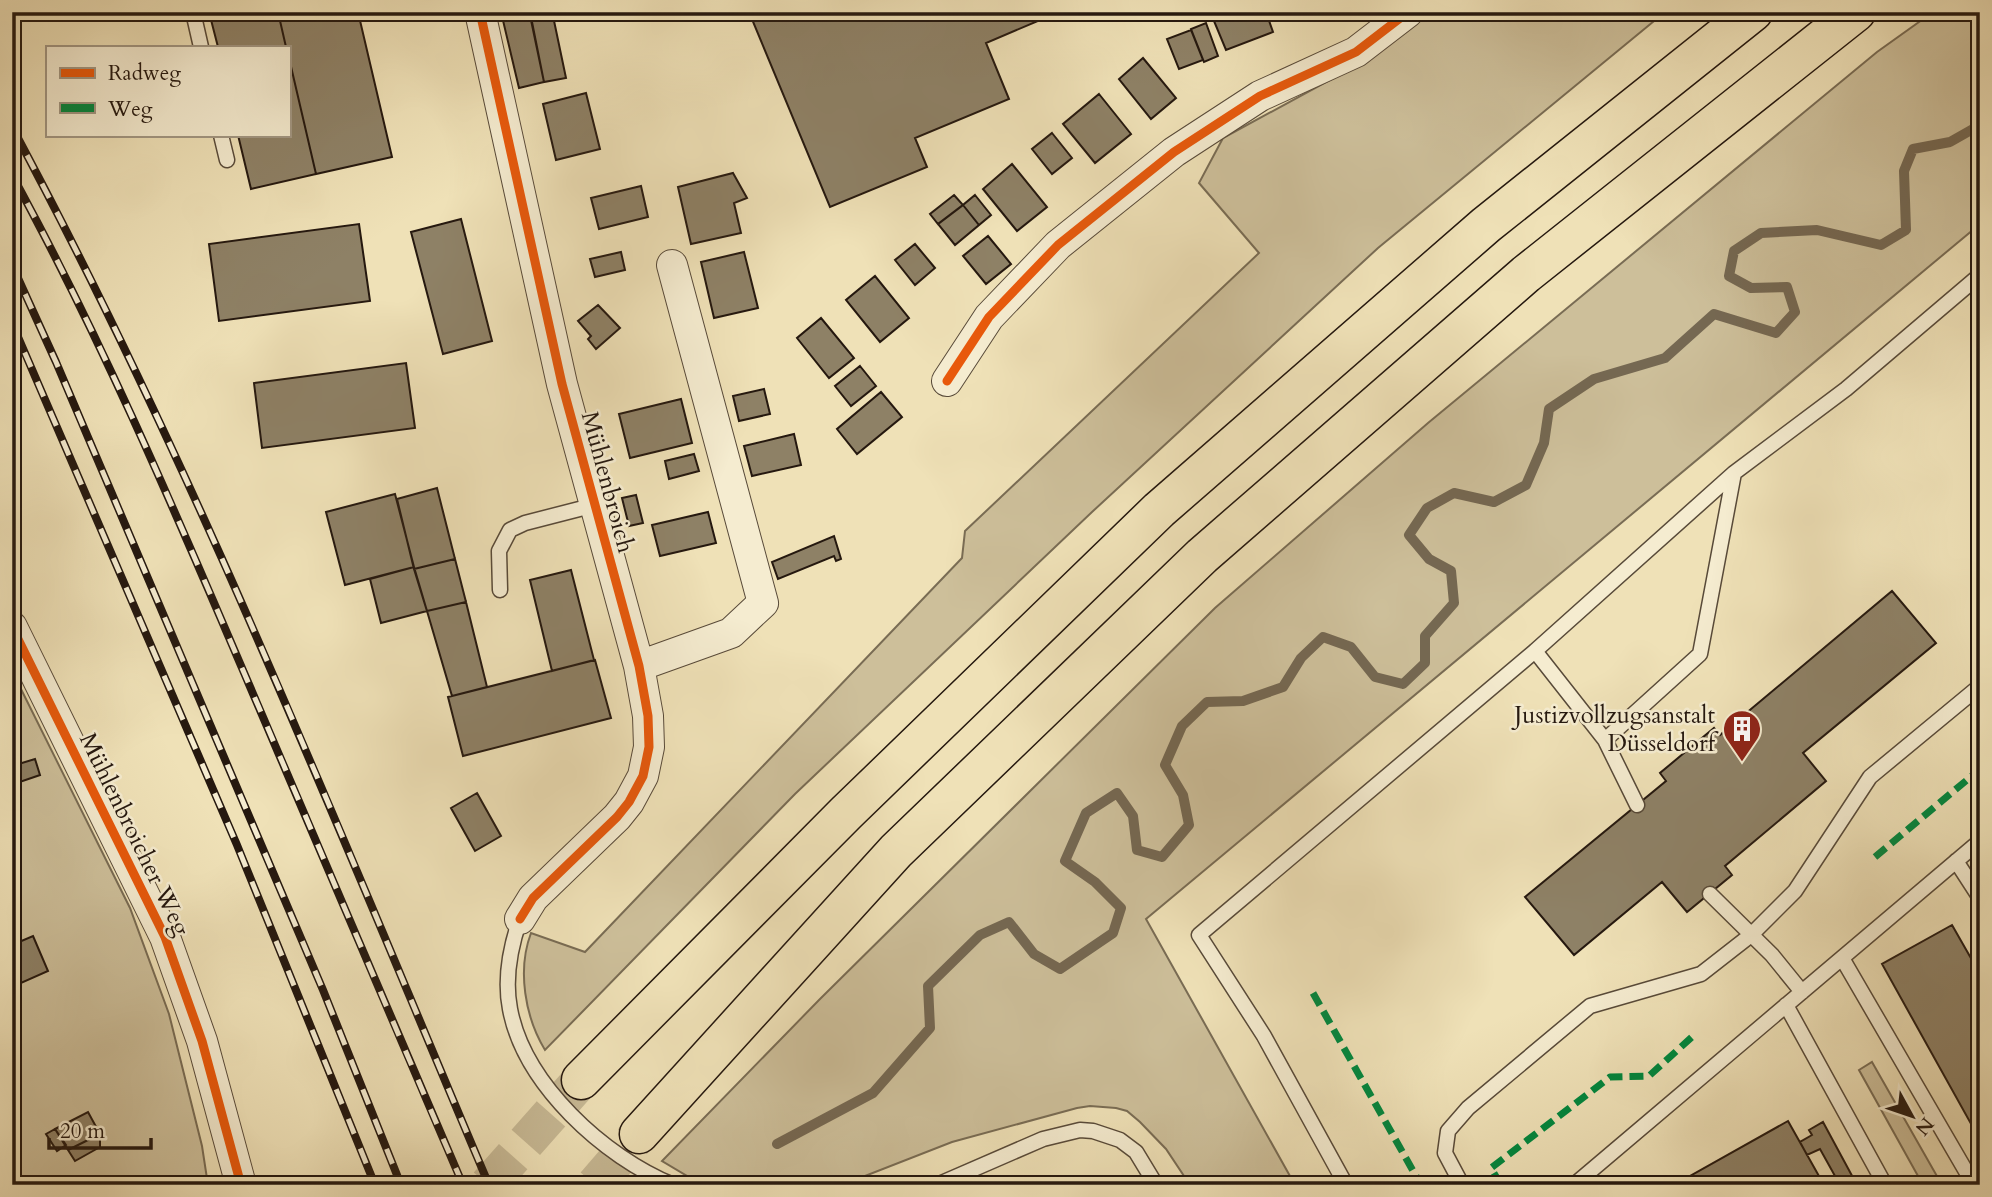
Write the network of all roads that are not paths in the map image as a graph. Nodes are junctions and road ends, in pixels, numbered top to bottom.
1 (193, 12) edge
2 (480, 12) edge
3 (1408, 12) edge
4 (1753, 12) edge
5 (1856, 12) edge
6 (201, 46) edge
7 (221, 136) edge
8 (227, 160) dead end
9 (672, 265) dead end
10 (1980, 275) edge
11 (947, 382) dead end
12 (1734, 473) junction
13 (594, 505) junction
14 (500, 590) dead end
15 (12, 627) edge
16 (1535, 650) junction
17 (639, 666) junction
18 (1980, 686) edge
19 (1605, 740) junction
20 (1637, 805) dead end
21 (1980, 841) edge
22 (1956, 861) junction
23 (1710, 894) dead end
24 (1980, 898) edge
25 (520, 919) joint
26 (1751, 934) junction
27 (1842, 958) junction
28 (1802, 992) junction
29 (1786, 1005) junction
30 (581, 1080) tunnel mouth
31 (639, 1134) tunnel mouth
32 (242, 1185) edge
33 (673, 1185) edge
34 (937, 1185) edge
35 (1156, 1185) edge
36 (1346, 1185) edge
37 (1462, 1185) edge
38 (1574, 1185) edge
39 (1885, 1185) edge
40 (1974, 1185) edge

1 - 6 lane
2 - 13 street, Mühlenbroich
3 - 11 street
4 - 30 highway
5 - 31 highway
7 - 8 lane
9 - 17 street
10 - 12 lane
12 - 16 lane
12 - 19 lane
13 - 14 lane
13 - 17 street, Mühlenbroich
15 - 32 street, Mühlenbroicher Weg
16 - 19 lane
16 - 36 lane
17 - 25 street, Mühlenbroich
18 - 26 lane
19 - 20 lane
21 - 22 lane
22 - 24 lane
22 - 27 lane
23 - 26 lane
25 - 33 lane
26 - 28 lane
26 - 37 lane
27 - 28 lane
27 - 40 lane
28 - 29 lane
29 - 38 lane
29 - 39 lane
34 - 35 lane

